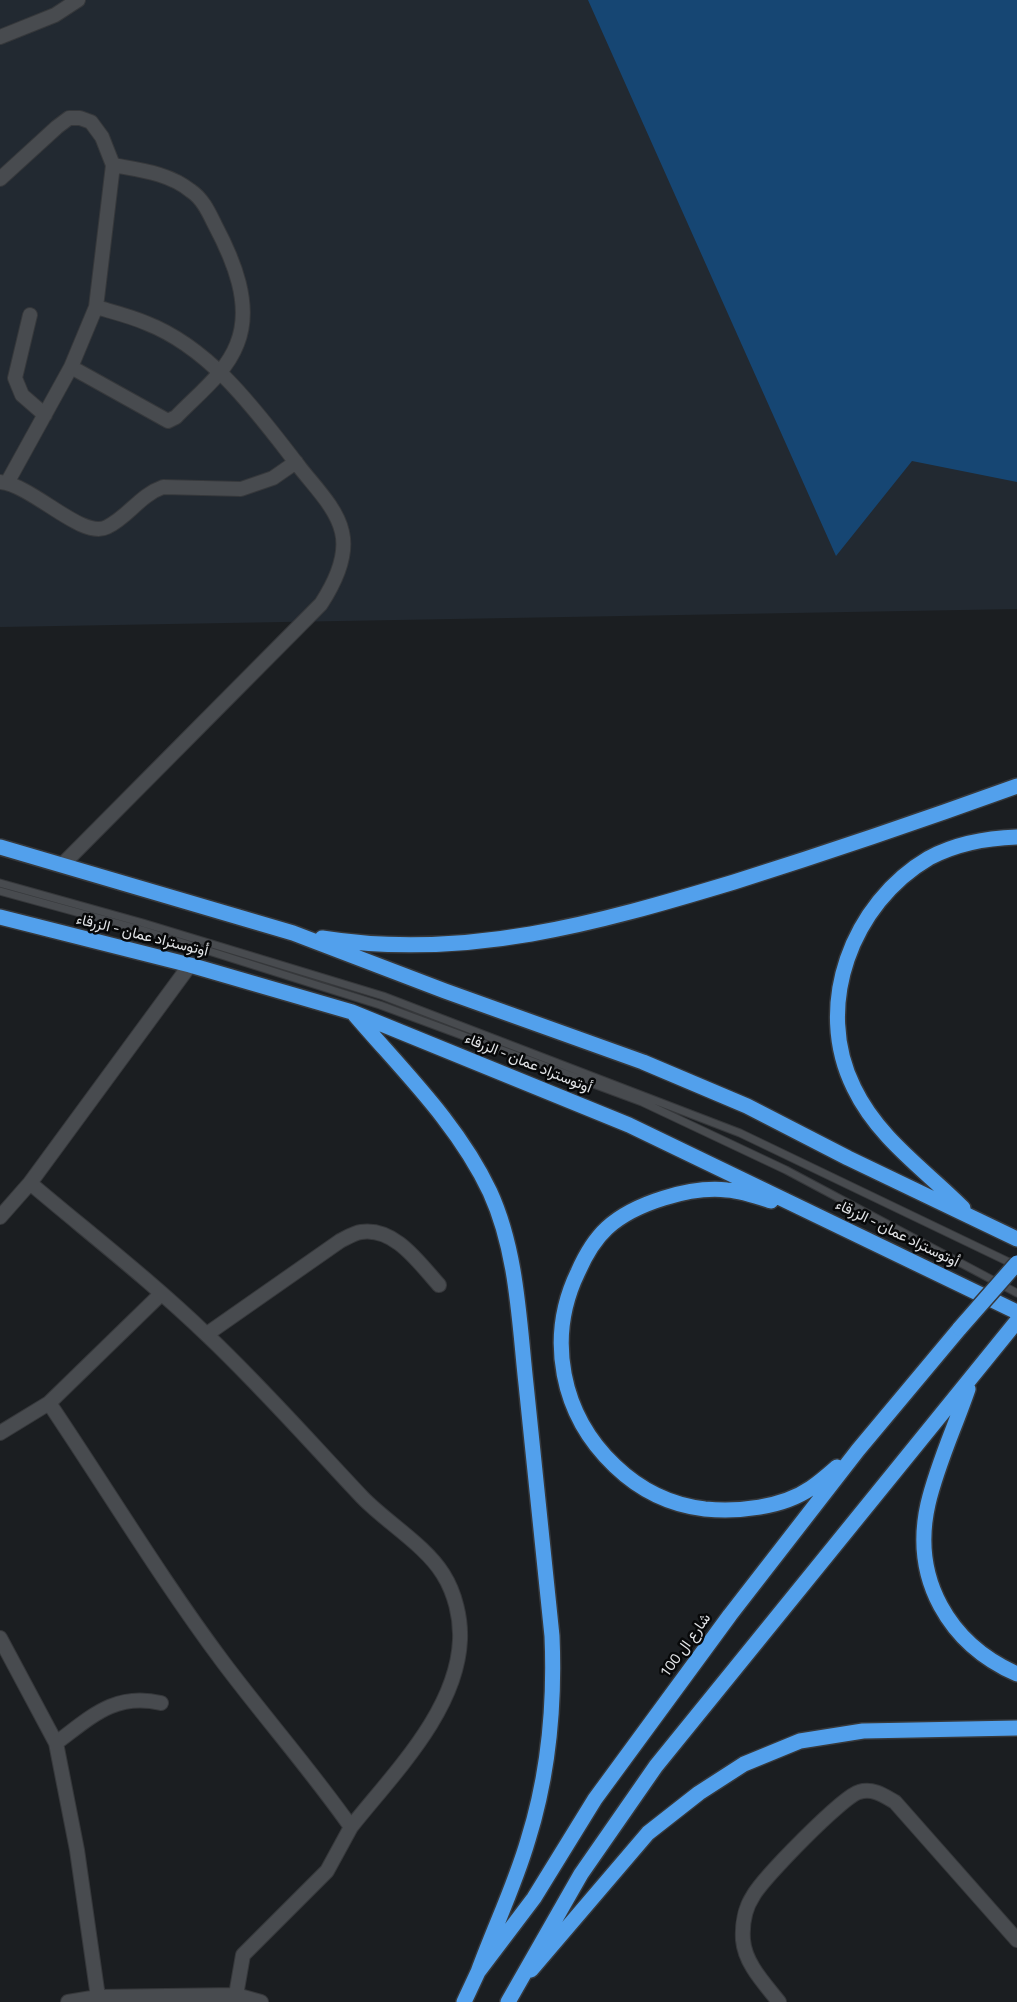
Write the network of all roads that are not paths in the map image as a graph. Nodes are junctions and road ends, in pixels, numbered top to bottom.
1 (78, 0) edge
2 (0, 37) edge
3 (113, 165) junction
4 (0, 179) edge
5 (96, 307) junction
6 (30, 315) dead end
7 (71, 367) junction
8 (220, 372) junction
9 (46, 414) junction
10 (296, 462) junction
11 (4, 482) edge
12 (1017, 786) edge
13 (1017, 837) edge
14 (0, 847) edge
15 (63, 864) junction
16 (0, 883) edge
17 (0, 891) edge
18 (0, 917) edge
19 (293, 933) junction
20 (190, 966) junction
21 (352, 1012) junction
22 (30, 1183) junction
23 (819, 1215) junction
24 (0, 1216) edge
25 (971, 1216) junction
26 (1017, 1239) edge
27 (1017, 1265) edge
28 (439, 1285) dead end
29 (1017, 1292) edge
30 (161, 1294) junction
31 (1017, 1312) edge
32 (1017, 1321) edge
33 (207, 1334) junction
34 (972, 1378) junction
35 (49, 1403) junction
36 (0, 1433) edge
37 (858, 1450) junction
38 (0, 1638) edge
39 (1017, 1674) edge
40 (161, 1703) dead end
41 (1017, 1728) edge
42 (56, 1743) junction
43 (351, 1827) junction
44 (1017, 1940) edge
45 (478, 1972) junction
46 (518, 1983) junction
47 (236, 1995) junction
48 (98, 1997) junction
49 (68, 2002) edge
50 (261, 2002) edge
51 (464, 2002) edge
52 (508, 2002) edge
53 (779, 2002) edge

1 - 2 street
3 - 4 street
3 - 5 street
3 - 8 street
5 - 7 street
5 - 8 street
6 - 9 street
7 - 8 street
7 - 9 street
8 - 10 street
9 - 11 street
10 - 11 street
10 - 15 street
12 - 19 highway
13 - 25 highway
14 - 15 highway
15 - 19 highway
16 - 27 lane
17 - 29 lane
18 - 20 highway, أوتوستراد عمان - الزرقاء
19 - 25 highway
20 - 21 highway, أوتوستراد عمان - الزرقاء
20 - 22 street
21 - 23 highway, أوتوستراد عمان - الزرقاء
21 - 45 highway
22 - 24 street
22 - 30 street
23 - 31 highway, أوتوستراد عمان - الزرقاء
23 - 37 highway
25 - 26 highway
27 - 37 highway, شارع ال 100, bridge
28 - 33 street
30 - 33 street
30 - 35 street
32 - 34 highway
33 - 43 street
34 - 39 highway
34 - 46 highway
35 - 36 street
35 - 43 street
37 - 45 highway, شارع ال 100
38 - 42 street
40 - 42 street
41 - 46 highway
42 - 48 street
43 - 47 street
44 - 53 street
45 - 51 highway, شارع ال 100
46 - 52 highway
47 - 48 street
47 - 50 street
48 - 49 street

